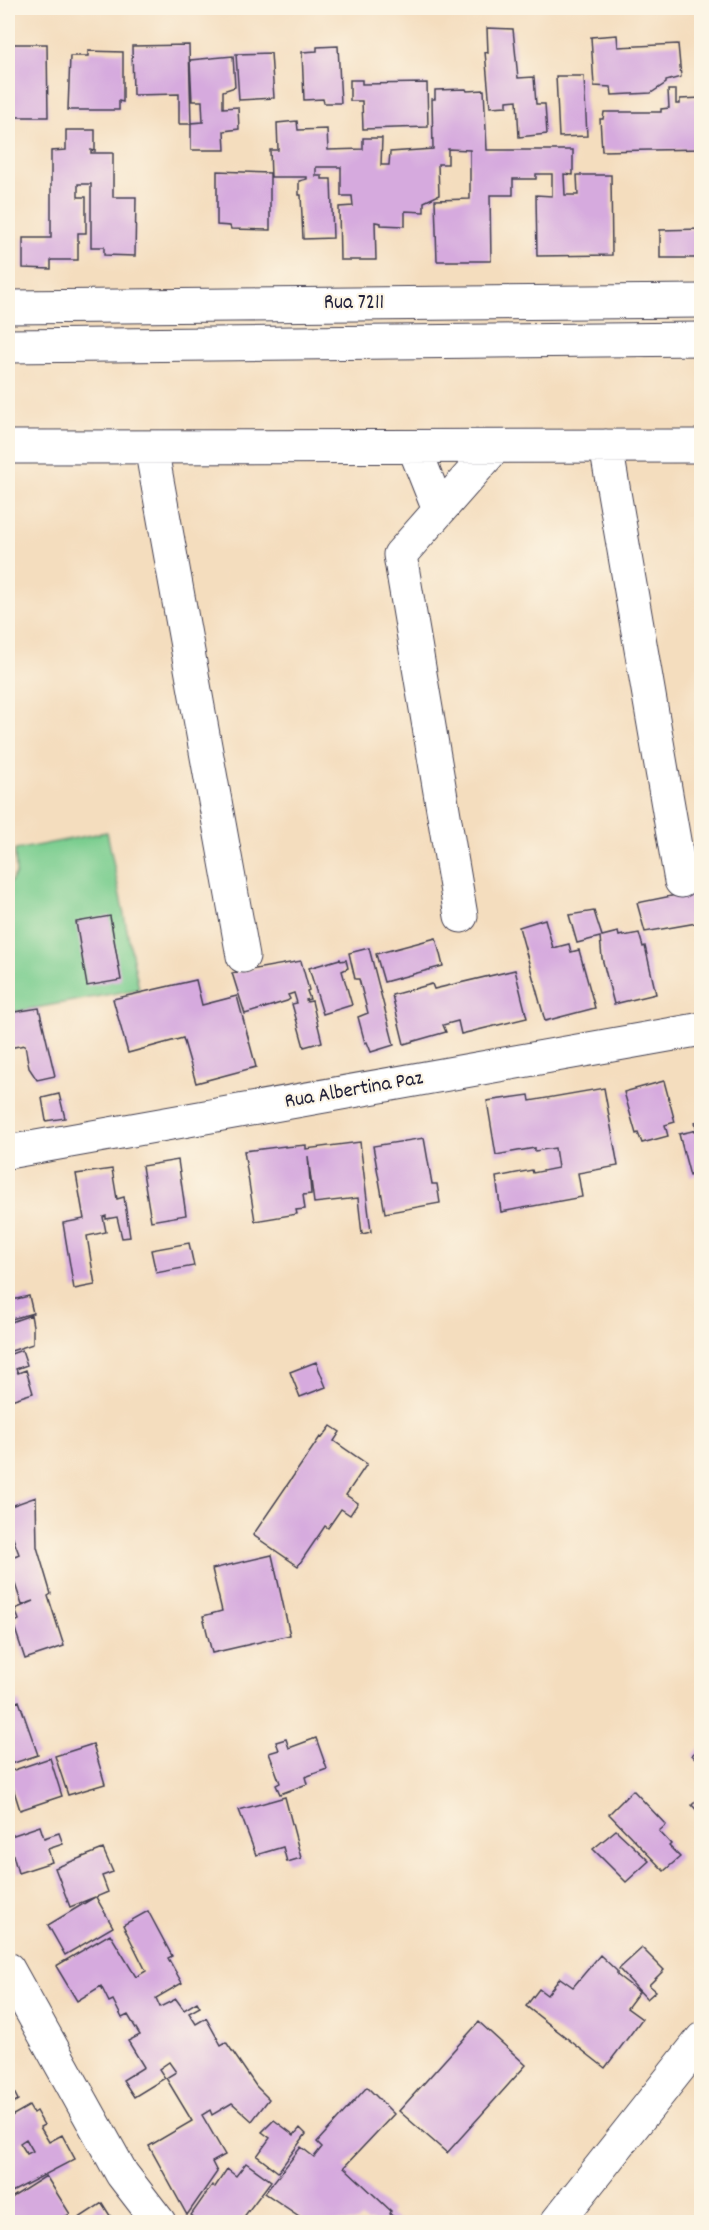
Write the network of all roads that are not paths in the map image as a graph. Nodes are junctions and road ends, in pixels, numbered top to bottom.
1 (702, 301) edge
2 (8, 307) edge
3 (702, 339) edge
4 (8, 346) edge
5 (606, 446) junction
6 (702, 446) edge
7 (8, 447) edge
8 (151, 447) junction
9 (414, 447) junction
10 (495, 447) junction
11 (439, 510) junction
12 (681, 881) dead end
13 (461, 916) dead end
14 (243, 956) dead end
15 (702, 1029) edge
16 (8, 1152) edge
17 (8, 1969) edge
18 (702, 2039) edge
19 (159, 2223) edge
20 (557, 2223) edge

1 - 2 street, Rua 7211
3 - 4 street
5 - 6 street
5 - 10 street
5 - 12 street
7 - 8 street
8 - 9 street
8 - 14 street
9 - 10 street
9 - 11 street
10 - 11 street
11 - 13 street
15 - 16 street, Rua Albertina Paz
17 - 19 street
18 - 20 street

